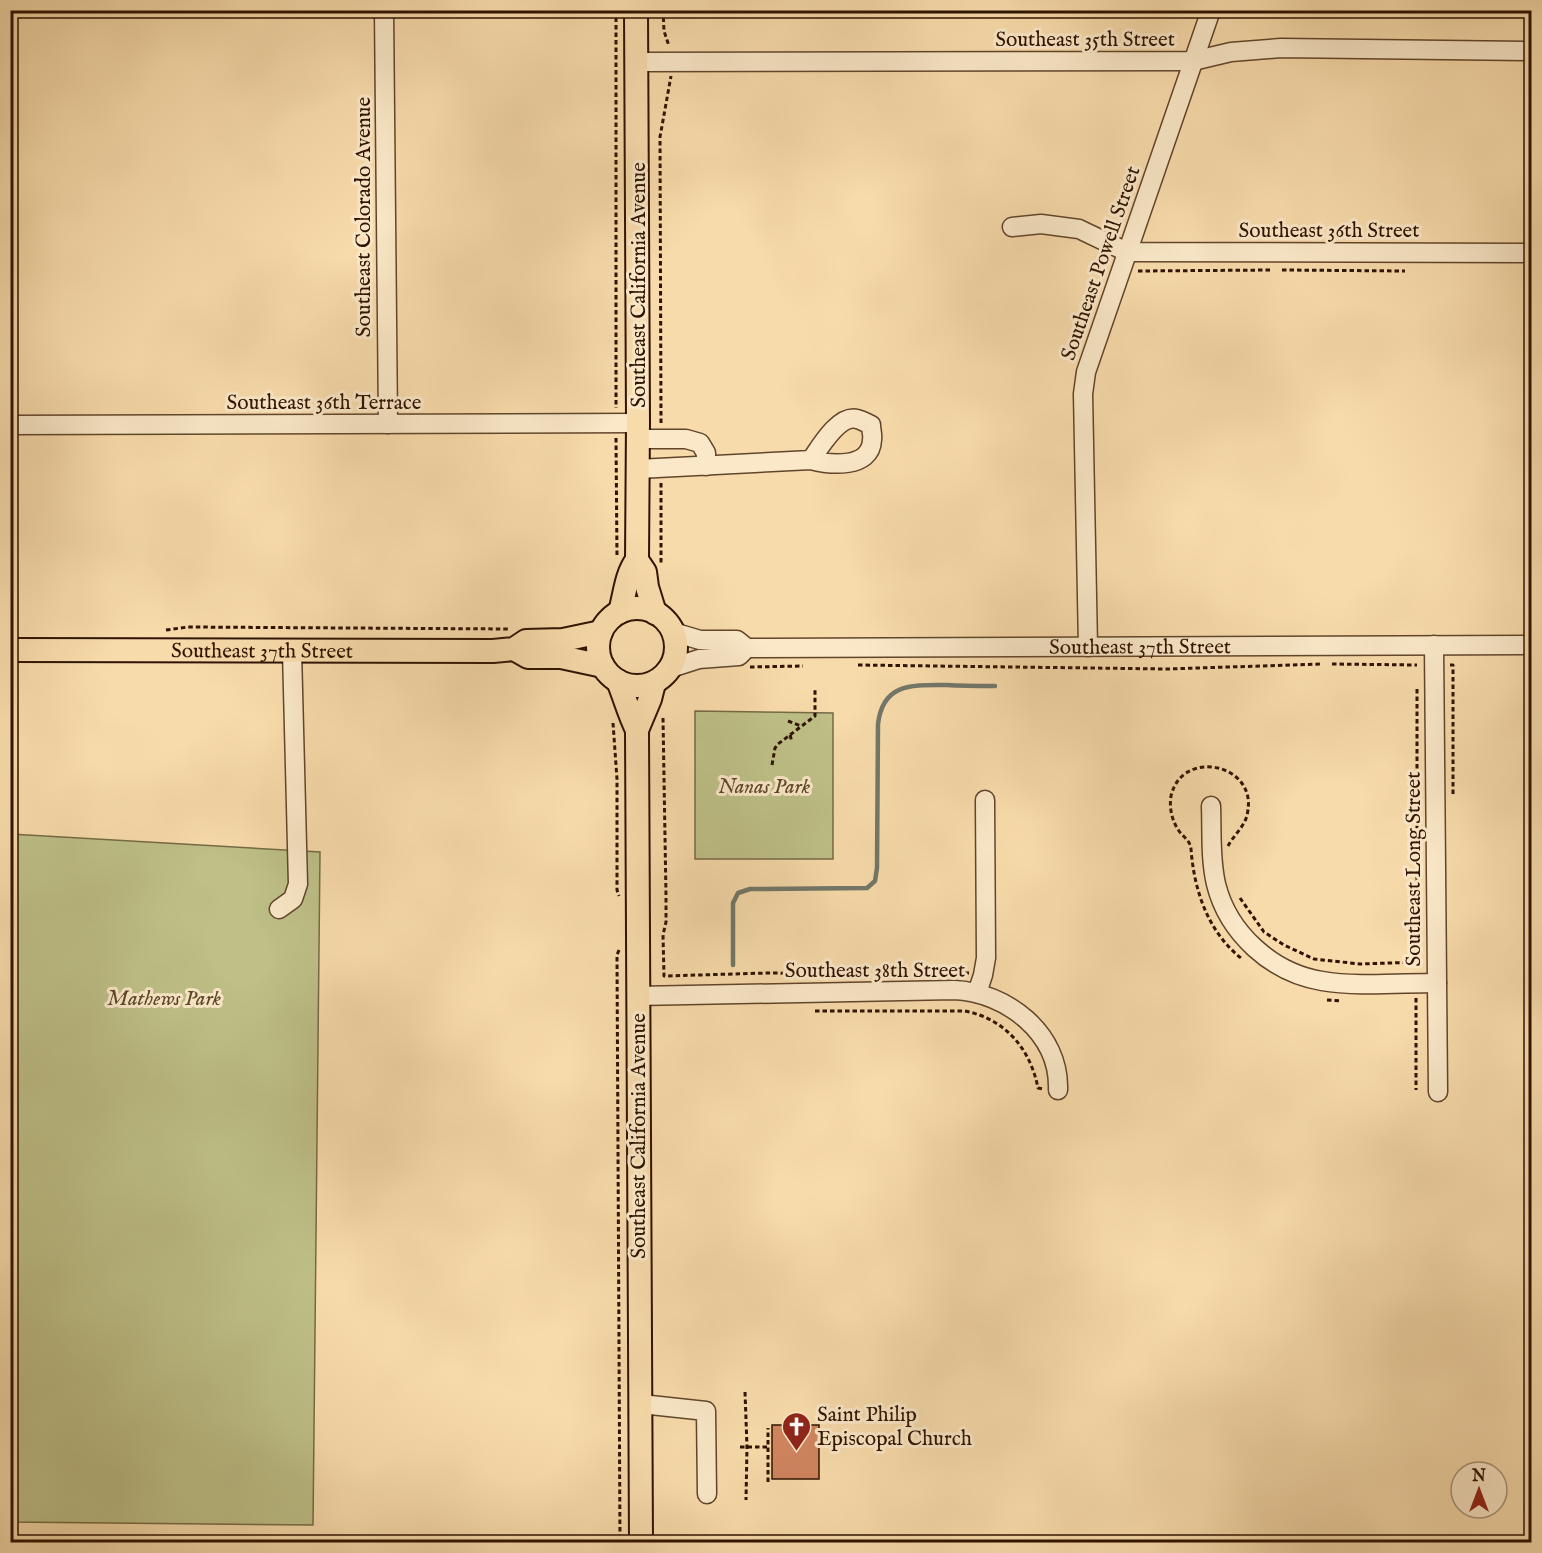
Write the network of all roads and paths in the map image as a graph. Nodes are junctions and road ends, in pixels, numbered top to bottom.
1 (384, 10) edge
2 (616, 10) edge
3 (636, 10) edge
4 (663, 10) edge
5 (1211, 10) edge
6 (1532, 51) edge
7 (1193, 61) junction
8 (636, 62) junction
9 (670, 62) junction
10 (1012, 227) dead end
11 (1126, 252) junction
12 (1532, 253) edge
13 (1413, 270) dead end
14 (1135, 271) dead end
15 (388, 424) junction
16 (10, 425) edge
17 (631, 428) junction
18 (661, 439) junction
19 (811, 460) dead end
20 (706, 466) junction
21 (661, 468) junction
22 (638, 469) junction
23 (627, 564) junction
24 (661, 573) dead end
25 (620, 612) junction
26 (655, 613) junction
27 (161, 631) dead end
28 (601, 632) junction
29 (673, 632) junction
30 (517, 639) junction
31 (1434, 645) junction
32 (1532, 645) edge
33 (1095, 646) junction
34 (747, 648) junction
35 (10, 650) edge
36 (292, 651) junction
37 (813, 665) dead end
38 (849, 665) dead end
39 (1417, 665) dead end
40 (741, 667) dead end
41 (1103, 669) junction
42 (610, 674) junction
43 (663, 675) junction
44 (815, 690) dead end
45 (612, 714) dead end
46 (663, 715) dead end
47 (788, 721) dead end
48 (801, 726) junction
49 (637, 730) junction
50 (790, 735) junction
51 (792, 742) dead end
52 (772, 765) dead end
53 (984, 800) dead end
54 (1211, 806) dead end
55 (1228, 856) dead end
56 (1237, 894) dead end
57 (620, 900) dead end
58 (279, 909) dead end
59 (620, 948) dead end
60 (1243, 960) dead end
61 (1437, 962) junction
62 (911, 973) dead end
63 (879, 974) dead end
64 (980, 984) junction
65 (1437, 991) junction
66 (1416, 993) dead end
67 (637, 996) junction
68 (1324, 999) dead end
69 (1416, 999) junction
70 (1345, 1001) dead end
71 (806, 1011) dead end
72 (1058, 1090) joint
73 (1416, 1090) dead end
74 (1438, 1092) dead end
75 (745, 1392) dead end
76 (640, 1404) junction
77 (768, 1428) dead end
78 (740, 1447) dead end
79 (747, 1447) junction
80 (768, 1447) junction
81 (768, 1482) dead end
82 (707, 1494) dead end
83 (746, 1500) dead end
84 (620, 1542) edge
85 (641, 1542) edge

1 - 15 street, Southeast Colorado Avenue
2 - 17 path
3 - 8 main road, Southeast California Avenue
4 - 9 path
5 - 7 street, Southeast Powell Street
6 - 7 street, Southeast 35th Street
7 - 9 street, Southeast 35th Street
7 - 11 street, Southeast Powell Street
8 - 9 street, Southeast 35th Street
8 - 17 main road, Southeast California Avenue
9 - 18 path
10 - 11 street
11 - 12 street, Southeast 36th Street
11 - 33 street, Southeast Powell Street
13 - 14 path
15 - 16 street, Southeast 36th Terrace
15 - 17 street, Southeast 36th Terrace
17 - 18 street, Southeast 36th Terrace
17 - 22 main road, Southeast California Avenue
17 - 23 path
18 - 20 street, Southeast 36th Terrace
19 - 20 street
20 - 21 street
21 - 22 street
21 - 24 path
22 - 23 main road, Southeast California Avenue
23 - 25 main road, Southeast California Avenue
23 - 26 main road, Southeast California Avenue
25 - 26 main road
25 - 28 main road
26 - 29 main road
27 - 30 path
28 - 30 main road, Southeast 37th Street
28 - 42 main road
29 - 34 street, Southeast 37th Street
29 - 43 main road
30 - 36 main road, Southeast 37th Street
30 - 42 main road, Southeast 37th Street
31 - 32 street, Southeast 37th Street
31 - 33 street, Southeast 37th Street
31 - 61 street, Southeast Long Street
33 - 34 street, Southeast 37th Street
33 - 41 path
34 - 43 street, Southeast 37th Street
35 - 36 main road, Southeast 37th Street
36 - 58 street
37 - 40 path
38 - 41 path
39 - 41 path
42 - 43 main road
42 - 49 main road, Southeast California Avenue
43 - 49 main road, Southeast California Avenue
44 - 48 path
45 - 57 path
46 - 63 path
47 - 48 path
48 - 50 path
49 - 67 main road, Southeast California Avenue
50 - 51 path
50 - 52 path
53 - 64 street
54 - 65 street
55 - 60 path
56 - 61 path
59 - 84 path
61 - 65 street, Southeast Long Street
62 - 64 path
64 - 67 street, Southeast 38th Street
64 - 72 street, Southeast 38th Street
65 - 69 path
65 - 74 street, Southeast Long Street
66 - 69 path
67 - 76 main road, Southeast California Avenue
68 - 70 path
69 - 73 path
71 - 72 path
75 - 79 path
76 - 82 street
76 - 85 main road, Southeast California Avenue
77 - 80 path
78 - 79 path
79 - 80 path
79 - 83 path
80 - 81 path

